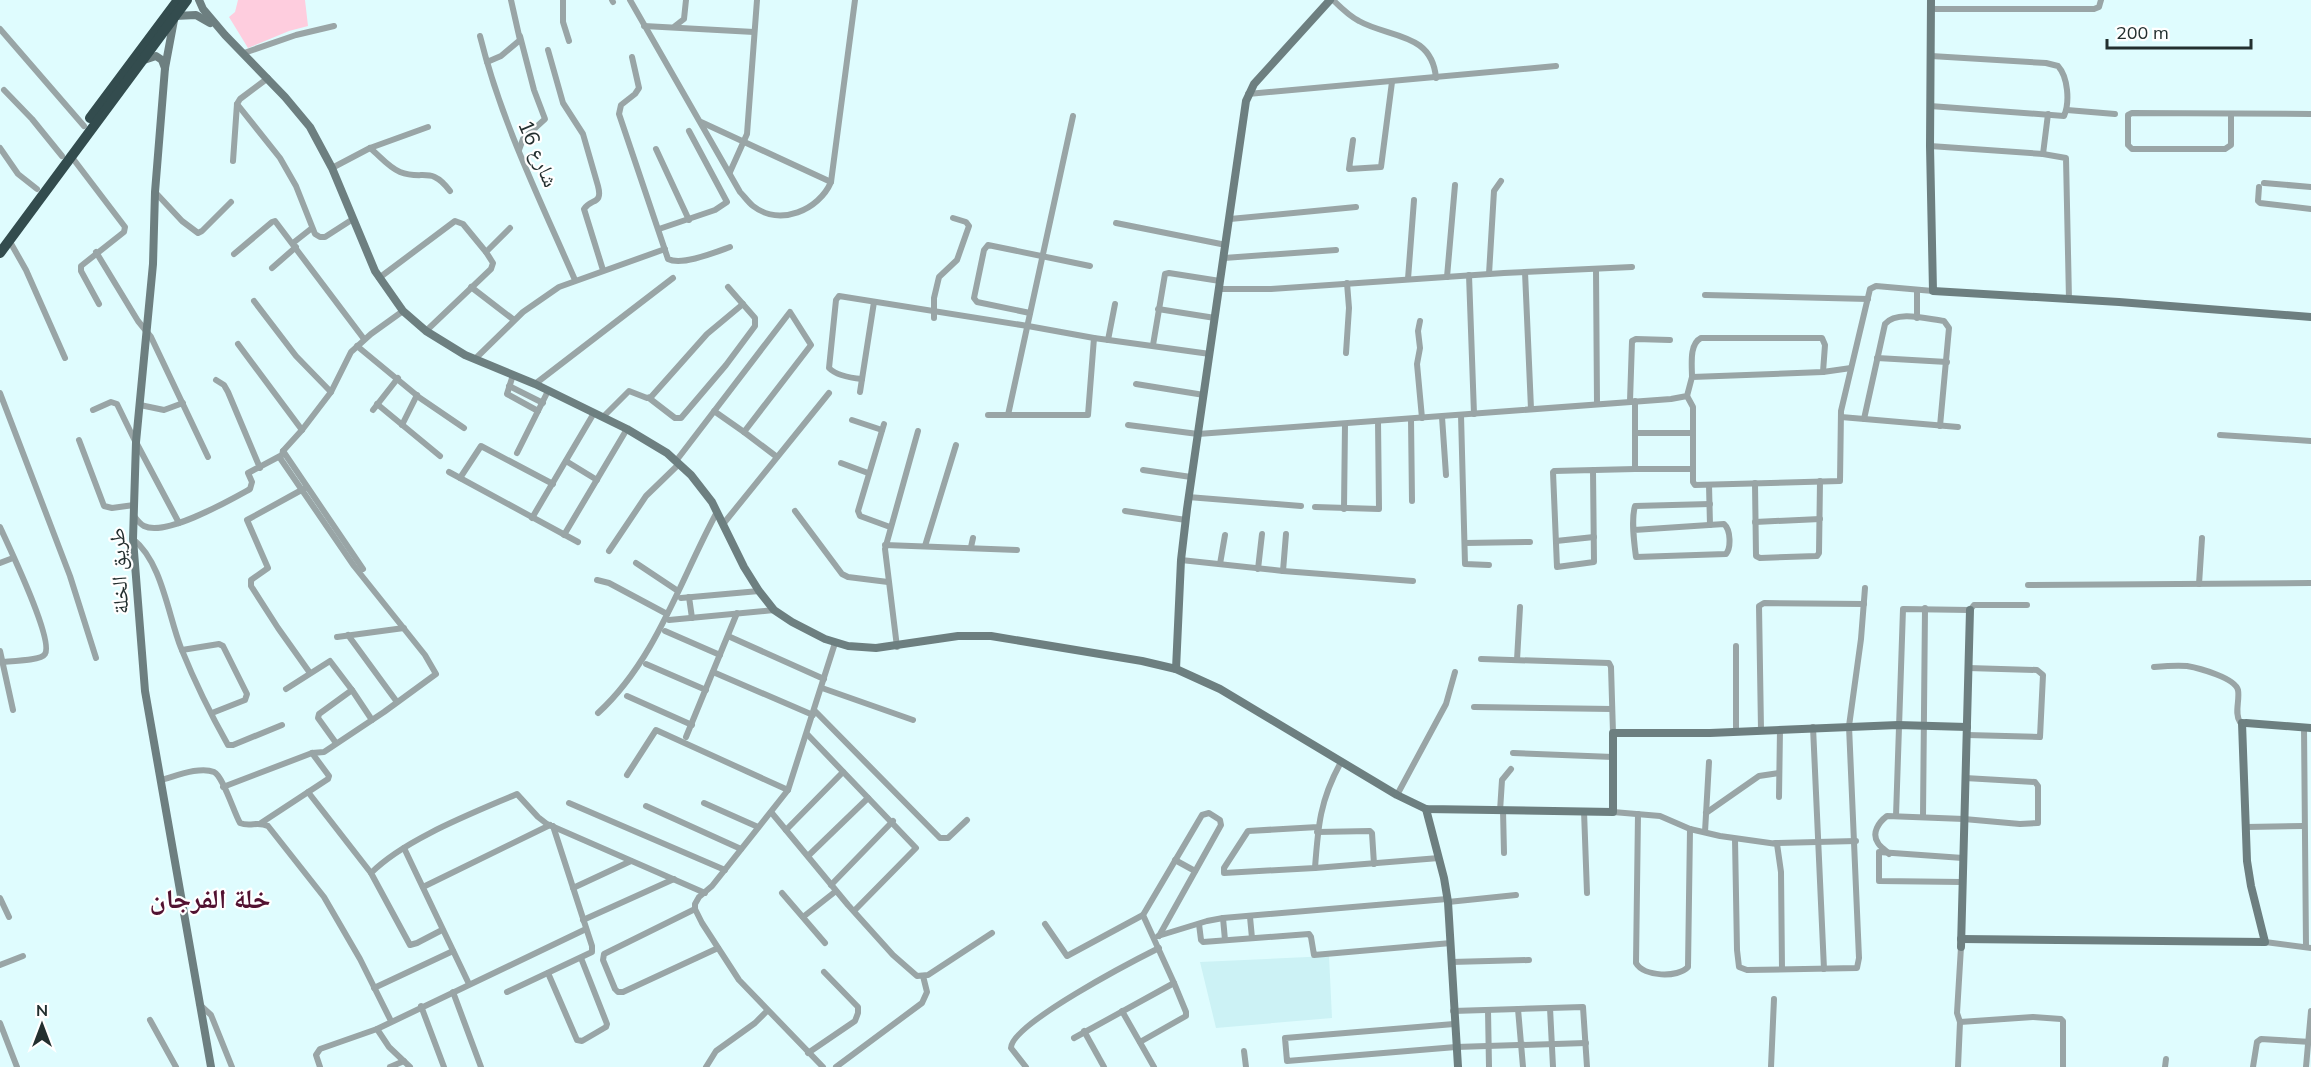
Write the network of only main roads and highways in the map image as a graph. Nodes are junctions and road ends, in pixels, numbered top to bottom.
1 (178, 0) edge
2 (187, 0) edge
3 (66, 156) junction
4 (5, 241) edge
5 (0, 253) edge

1 - 3 highway
2 - 3 highway
3 - 4 highway
3 - 4 highway
4 - 5 highway

